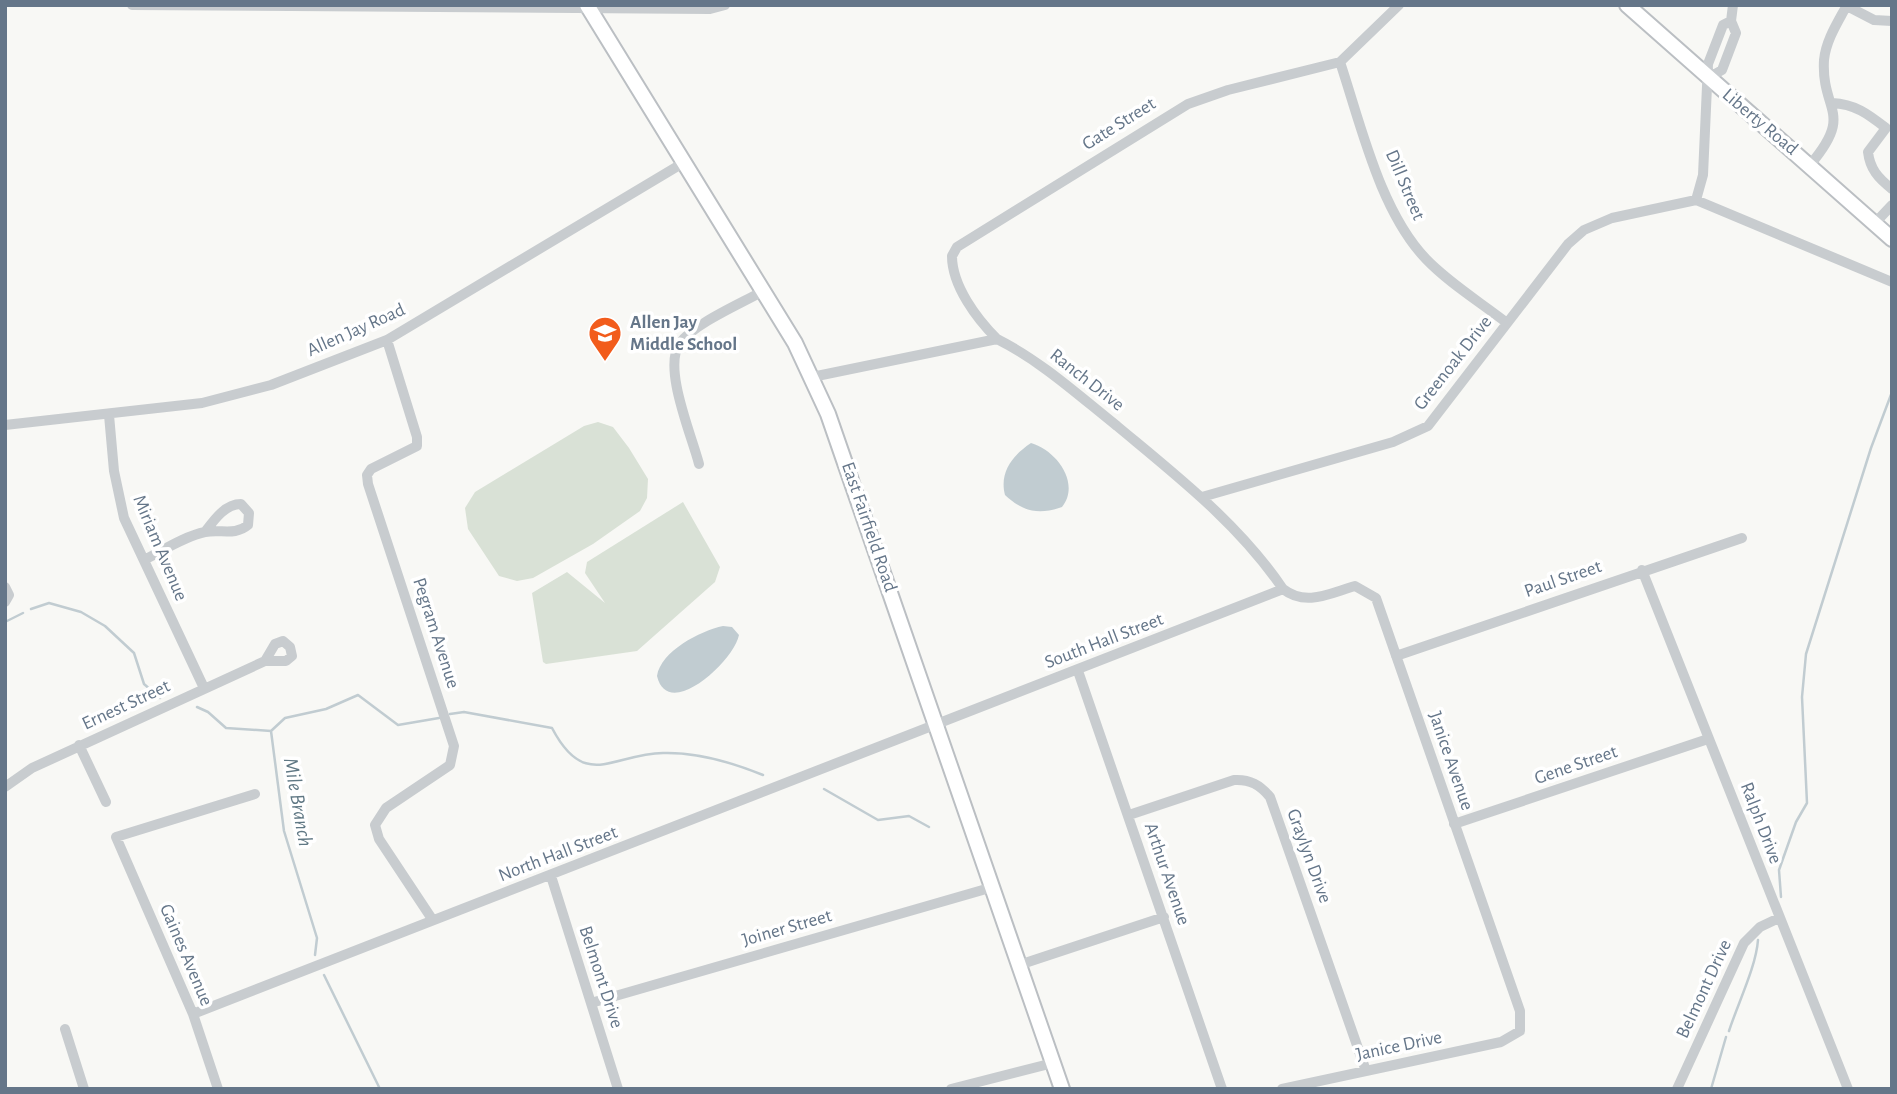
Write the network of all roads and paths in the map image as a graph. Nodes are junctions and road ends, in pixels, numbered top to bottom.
1 (132, 5) edge
2 (725, 5) edge
3 (1399, 5) edge
4 (1627, 5) edge
5 (1733, 5) edge
6 (209, 6) edge
7 (1847, 6) edge
8 (589, 7) edge
9 (1892, 21) edge
10 (1340, 62) junction
11 (1707, 78) junction
12 (1832, 103) junction
13 (1889, 125) edge
14 (684, 163) junction
15 (1810, 165) junction
16 (1892, 189) edge
17 (1696, 200) junction
18 (1892, 205) edge
19 (1874, 223) junction
20 (1892, 239) edge
21 (1892, 282) edge
22 (763, 290) junction
23 (1507, 323) junction
24 (997, 339) junction
25 (387, 340) junction
26 (812, 377) junction
27 (109, 415) junction
28 (5, 425) edge
29 (699, 464) dead end
30 (1202, 498) junction
31 (205, 532) dead end
32 (1742, 538) dead end
33 (144, 560) junction
34 (1642, 570) junction
35 (5, 587) edge
36 (1283, 589) junction
37 (5, 601) edge
38 (1396, 656) junction
39 (265, 661) dead end
40 (1078, 670) junction
41 (204, 688) junction
42 (935, 723) junction
43 (1709, 739) junction
44 (79, 746) junction
45 (5, 787) edge
46 (256, 794) dead end
47 (106, 802) dead end
48 (1129, 815) junction
49 (1454, 824) junction
50 (551, 876) junction
51 (993, 887) junction
52 (1164, 917) junction
53 (1779, 918) junction
54 (432, 919) junction
55 (1020, 965) junction
56 (592, 1003) junction
57 (192, 1014) junction
58 (65, 1029) dead end
59 (1520, 1031) joint
60 (1053, 1063) junction
61 (1366, 1071) junction
62 (84, 1089) edge
63 (218, 1089) edge
64 (618, 1089) edge
65 (951, 1089) edge
66 (1062, 1089) edge
67 (1222, 1089) edge
68 (1282, 1089) edge
69 (1677, 1089) edge
70 (1847, 1089) edge

1 - 6 street
2 - 8 street
3 - 10 street, Gate Street
4 - 11 main road, Liberty Road
5 - 11 street
6 - 8 street
7 - 9 street
7 - 12 street
8 - 14 main road, East Fairfield Road
10 - 23 street, Dill Street
10 - 24 street, Gate Street
11 - 15 main road, Liberty Road
11 - 17 street
12 - 13 street
12 - 15 street
13 - 16 street
14 - 22 main road, East Fairfield Road
14 - 25 street, Allen Jay Road
15 - 19 main road, Liberty Road
17 - 21 street
17 - 23 street, Greenoak Drive
18 - 19 street
19 - 20 main road, Liberty Road
22 - 26 main road, East Fairfield Road
22 - 29 street
23 - 30 street, Greenoak Drive
24 - 26 street
24 - 30 street, Ranch Drive
25 - 27 street, Allen Jay Road
25 - 54 street, Pegram Avenue
26 - 42 main road, East Fairfield Road
27 - 28 street, Allen Jay Road
27 - 33 street, Miriam Avenue
30 - 36 street, Ranch Drive
31 - 33 street
32 - 34 street, Paul Street
33 - 41 street, Miriam Avenue
34 - 38 street, Paul Street
34 - 43 street, Ralph Drive
35 - 37 street
36 - 38 street, Janice Avenue
36 - 40 street, South Hall Street
38 - 49 street, Janice Avenue
39 - 41 street, Ernest Street
40 - 42 street, South Hall Street
40 - 48 street, Arthur Avenue
41 - 44 street, Ernest Street
42 - 50 street, North Hall Street
42 - 51 main road, East Fairfield Road
43 - 49 street, Gene Street
43 - 53 street, Ralph Drive
44 - 45 street, Ernest Street
44 - 47 street
46 - 57 street, Gaines Avenue
48 - 52 street, Arthur Avenue
48 - 61 street, Graylyn Drive
49 - 59 street, Janice Avenue
50 - 54 street, North Hall Street
50 - 56 street, Belmont Drive
51 - 55 main road, East Fairfield Road
51 - 56 street, Joiner Street
52 - 55 street
52 - 67 street, Arthur Avenue
53 - 69 street, Belmont Drive
53 - 70 street, Ralph Drive
54 - 57 street, North Hall Street
55 - 60 main road, East Fairfield Road
56 - 64 street, Belmont Drive
57 - 63 street, Gaines Avenue
58 - 62 street
59 - 61 street, Janice Drive
60 - 65 street
60 - 66 main road, East Fairfield Road
61 - 68 street, Janice Drive

